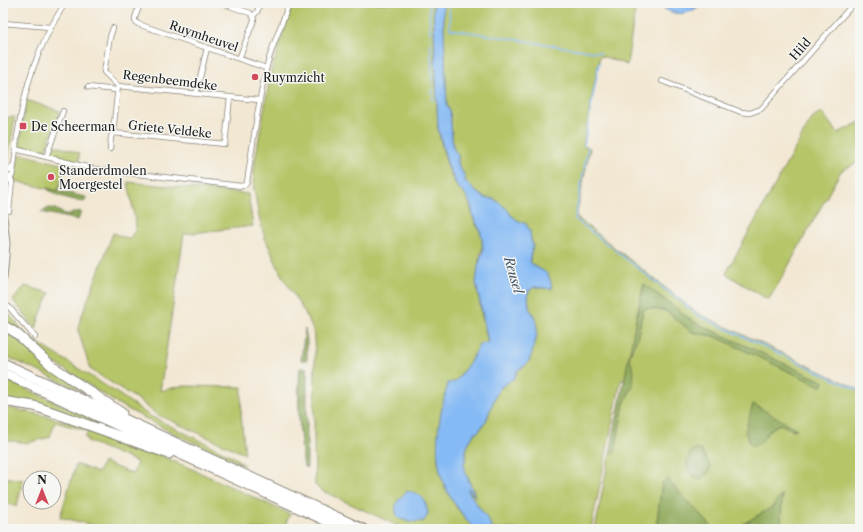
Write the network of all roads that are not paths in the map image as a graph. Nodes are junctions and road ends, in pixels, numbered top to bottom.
1 (65, 3) edge
2 (140, 3) edge
3 (221, 3) edge
4 (260, 3) edge
5 (289, 3) edge
6 (854, 3) edge
7 (253, 16) junction
8 (3, 23) edge
9 (50, 27) junction
10 (113, 28) dead end
11 (207, 48) junction
12 (239, 59) junction
13 (266, 68) junction
14 (662, 81) dead end
15 (88, 87) dead end
16 (117, 88) junction
17 (196, 94) junction
18 (230, 97) junction
19 (259, 100) junction
20 (63, 110) dead end
21 (113, 133) junction
22 (15, 149) junction
23 (110, 149) dead end
24 (46, 157) junction
25 (13, 166) junction
26 (5, 176) edge
27 (10, 179) junction
28 (3, 184) edge
29 (9, 211) dead end
30 (3, 219) edge
31 (3, 278) edge
32 (3, 304) edge
33 (3, 325) edge
34 (35, 337) dead end
35 (3, 363) edge
36 (3, 373) edge
37 (3, 401) edge
38 (154, 432) junction
39 (221, 473) junction
40 (344, 529) edge
41 (363, 529) edge

1 - 9 street
2 - 11 street, Ruymheuvel
3 - 7 street
4 - 7 street
5 - 13 street
6 - 14 street, Hild
7 - 12 street
8 - 9 street
9 - 22 street
10 - 16 street, Regenbeemdeke
11 - 12 street, Ruymheuvel
11 - 17 street
12 - 13 street, Ruymheuvel
13 - 19 street
15 - 16 street, Regenbeemdeke
16 - 17 street, Regenbeemdeke
16 - 21 street, Griete Veldeke
17 - 18 street, Regenbeemdeke
18 - 19 street, Regenbeemdeke
18 - 21 street, Griete Veldeke
19 - 24 street
20 - 24 street
21 - 23 street, Griete Veldeke
22 - 24 street
22 - 25 street
25 - 26 street
25 - 27 street
26 - 27 street
27 - 28 street
27 - 29 street
30 - 31 main road
32 - 34 street
33 - 38 highway
35 - 38 highway
36 - 39 highway
37 - 39 highway
38 - 41 highway
39 - 40 highway

